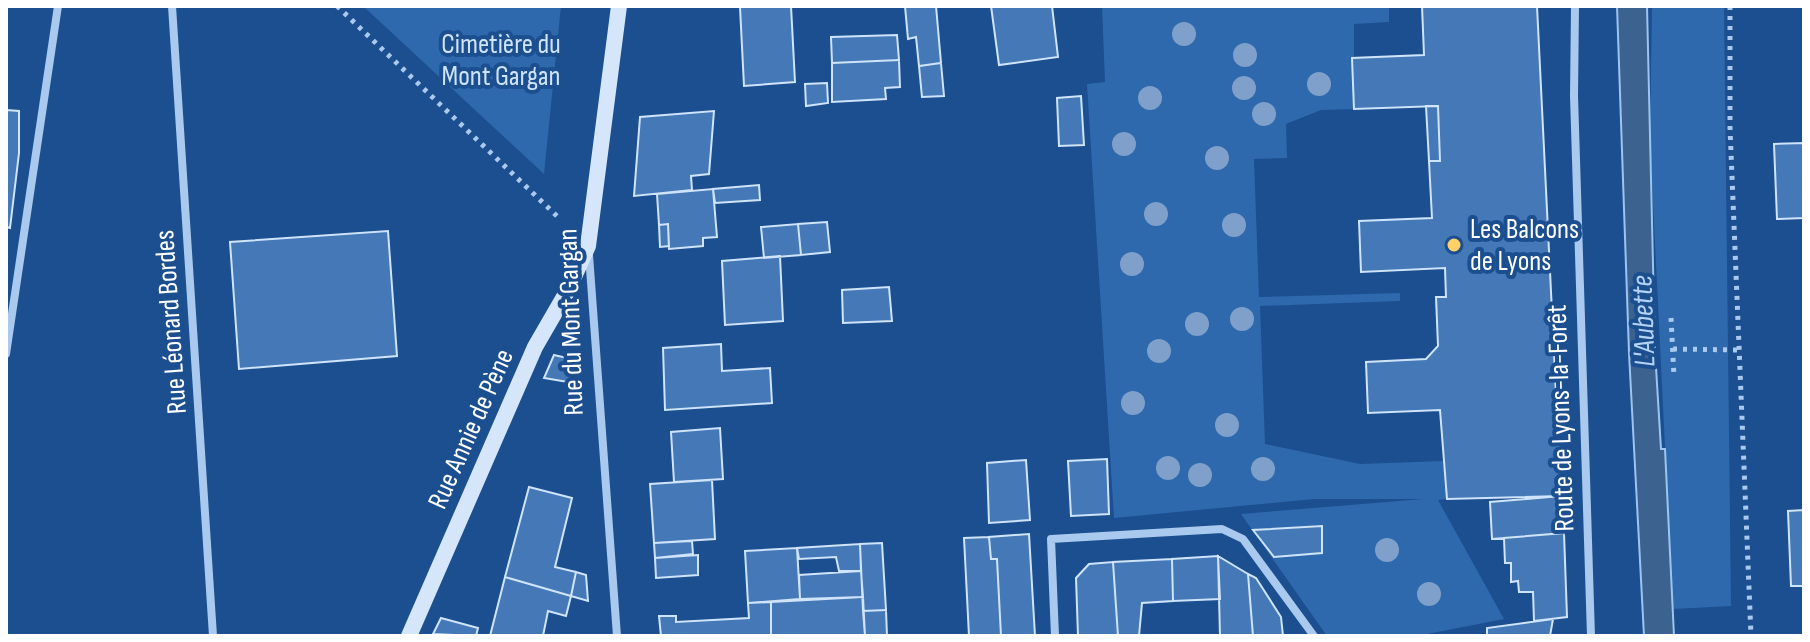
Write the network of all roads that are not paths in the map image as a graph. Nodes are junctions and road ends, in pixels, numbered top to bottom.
1 (58, 6) edge
2 (172, 6) edge
3 (619, 6) edge
4 (1575, 6) edge
5 (588, 246) junction
6 (6, 354) edge
7 (213, 636) edge
8 (409, 636) edge
9 (617, 636) edge
10 (1055, 636) edge
11 (1314, 636) edge
12 (1591, 636) edge

1 - 6 street
2 - 7 street, Rue Léonard Bordes
3 - 5 street, Rue du Mont Gargan
4 - 12 street, Route de Lyons-la-Forêt
5 - 8 street, Rue Annie de Pène
5 - 9 street, Rue du Mont Gargan
10 - 11 street

